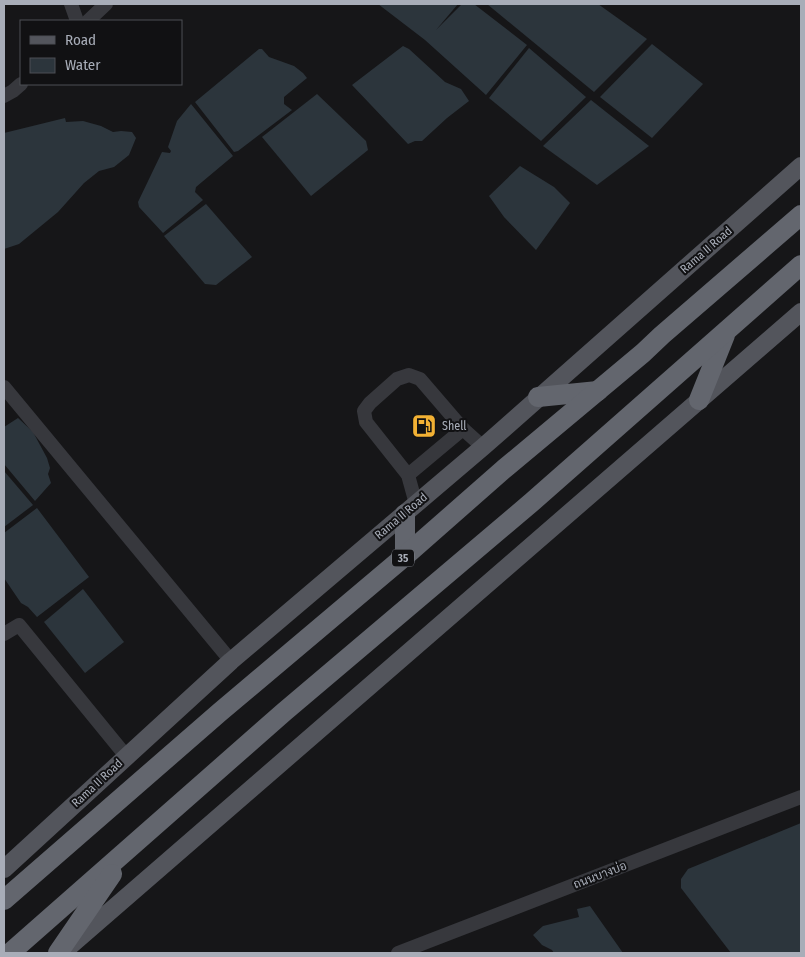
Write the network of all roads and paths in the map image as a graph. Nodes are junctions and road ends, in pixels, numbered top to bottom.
1 (71, 4) edge
2 (106, 4) edge
3 (77, 20) edge
4 (89, 20) edge
5 (20, 85) edge
6 (4, 96) edge
7 (801, 166) edge
8 (801, 215) edge
9 (801, 266) edge
10 (801, 312) edge
11 (727, 330) junction
12 (4, 387) edge
13 (598, 391) junction
14 (538, 398) junction
15 (699, 400) junction
16 (463, 429) junction
17 (483, 447) junction
18 (408, 474) junction
19 (410, 509) junction
20 (405, 556) junction
21 (4, 634) edge
22 (231, 661) junction
23 (126, 756) junction
24 (801, 796) edge
25 (130, 848) junction
26 (4, 869) edge
27 (4, 900) edge
28 (10, 953) edge
29 (58, 953) edge
30 (62, 953) edge
31 (398, 953) edge

1 - 3 street
2 - 4 street
5 - 6 street
7 - 14 main road, Rama II Road
8 - 13 highway, 35
9 - 11 highway
10 - 15 main road
11 - 15 highway
11 - 25 highway
12 - 22 street
13 - 14 highway
13 - 20 highway, 35
14 - 17 main road, Rama II Road
15 - 30 main road
16 - 17 street
16 - 18 street
16 - 18 street
17 - 19 main road, Rama II Road
18 - 19 street
19 - 20 highway
19 - 22 main road, Rama II Road
20 - 27 highway, 35
21 - 23 street
22 - 23 main road, Rama II Road
23 - 26 main road, Rama II Road
24 - 31 street, ถนนบางบ่อ
25 - 28 highway
25 - 29 highway

